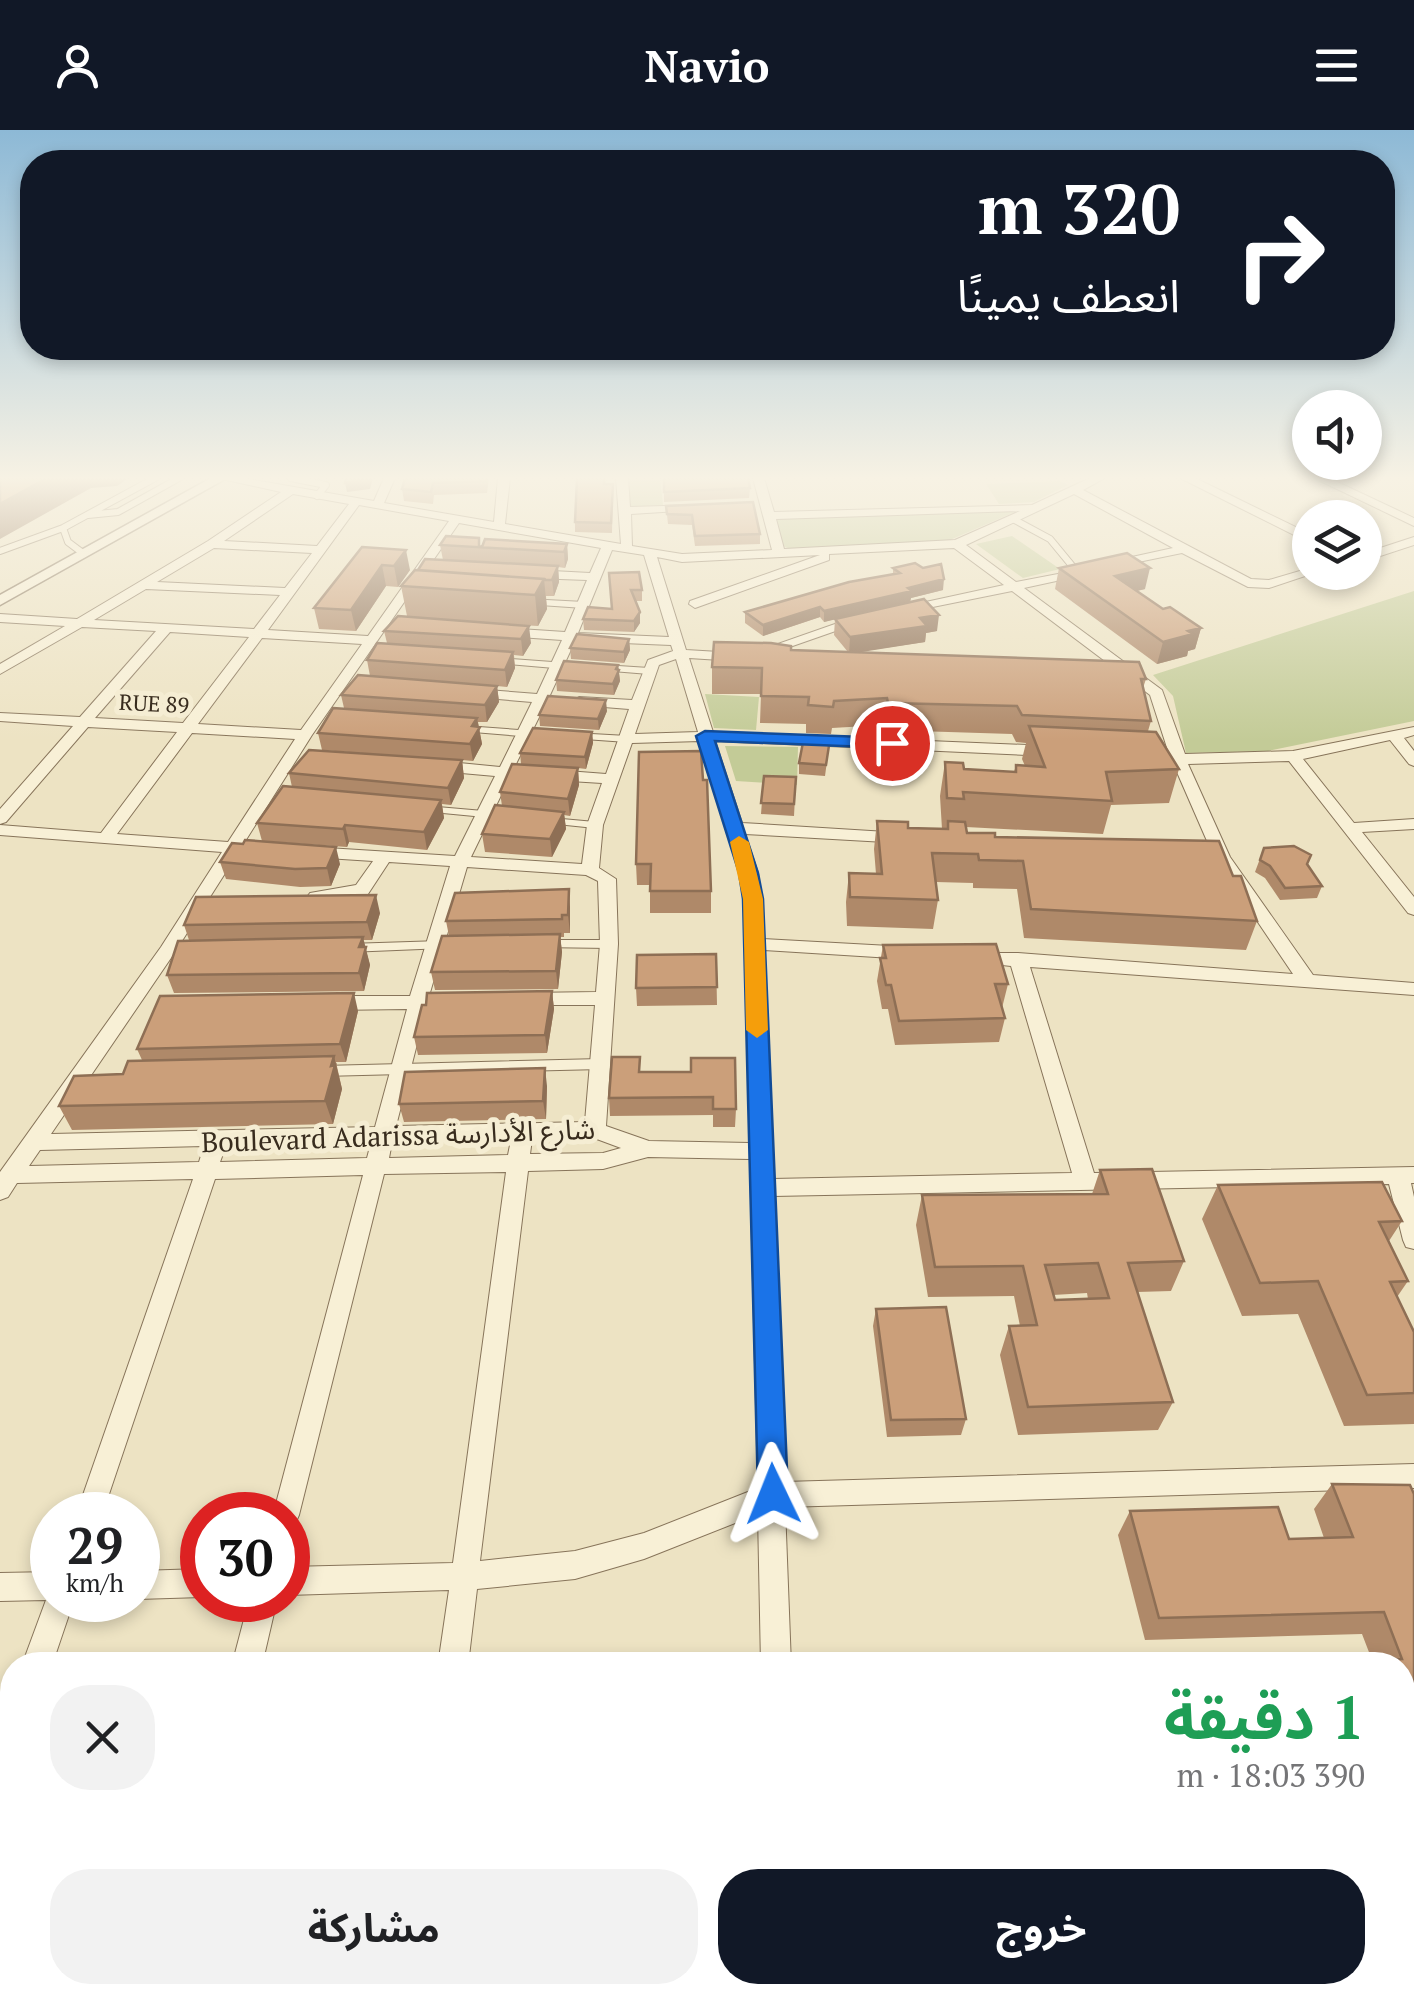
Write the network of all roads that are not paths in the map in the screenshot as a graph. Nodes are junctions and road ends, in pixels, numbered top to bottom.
1 (64, 565) edge
2 (176, 565) edge
3 (312, 565) edge
4 (604, 565) edge
5 (653, 565) edge
6 (800, 565) edge
7 (986, 565) edge
8 (1072, 565) edge
9 (1110, 565) edge
10 (1217, 565) edge
11 (422, 567) joint
12 (442, 568) edge
13 (520, 573) edge
14 (1078, 573) junction
15 (1292, 576) edge
16 (596, 577) junction
17 (144, 584) junction
18 (1016, 587) junction
19 (292, 592) junction
20 (510, 600) edge
21 (0, 601) edge
22 (695, 604) dead end
23 (584, 605) junction
24 (886, 614) edge
25 (0, 618) edge
26 (868, 618) edge
27 (78, 624) junction
28 (166, 629) junction
29 (494, 632) edge
30 (260, 634) junction
31 (568, 638) junction
32 (371, 648) junction
33 (678, 648) junction
34 (748, 657) junction
35 (788, 659) edge
36 (482, 660) edge
37 (558, 665) junction
38 (576, 666) edge
39 (594, 668) edge
40 (0, 670) edge
41 (649, 671) junction
42 (1103, 676) edge
43 (1142, 678) junction
44 (453, 691) edge
45 (540, 698) junction
46 (638, 705) junction
47 (0, 717) edge
48 (85, 721) junction
49 (191, 727) junction
50 (445, 727) edge
51 (1414, 730) edge
52 (524, 733) junction
53 (541, 734) edge
54 (558, 735) edge
55 (1394, 735) junction
56 (305, 736) junction
57 (705, 736) junction
58 (627, 739) junction
59 (1063, 752) edge
60 (1293, 756) junction
61 (292, 757) junction
62 (1140, 757) edge
63 (312, 758) edge
64 (1179, 760) junction
65 (1414, 760) edge
66 (428, 766) edge
67 (506, 772) junction
68 (524, 773) edge
69 (542, 774) edge
70 (614, 780) junction
71 (266, 795) junction
72 (285, 797) edge
73 (414, 808) edge
74 (484, 814) junction
75 (503, 816) edge
76 (0, 818) edge
77 (540, 820) edge
78 (1414, 824) edge
79 (595, 825) junction
80 (735, 828) junction
81 (1352, 828) junction
82 (0, 830) edge
83 (108, 836) junction
84 (930, 840) edge
85 (232, 847) junction
86 (270, 850) edge
87 (289, 851) edge
88 (1203, 856) edge
89 (1222, 856) junction
90 (384, 857) junction
91 (459, 864) junction
92 (590, 870) junction
93 (1407, 891) edge
94 (296, 898) edge
95 (1414, 909) edge
96 (532, 944) edge
97 (609, 944) junction
98 (756, 944) junction
99 (444, 945) junction
100 (324, 948) edge
101 (187, 951) edge
102 (167, 952) junction
103 (1018, 959) junction
104 (1308, 982) junction
105 (1414, 989) edge
106 (606, 998) junction
107 (512, 1000) edge
108 (456, 1001) edge
109 (418, 1002) junction
110 (319, 1003) edge
111 (600, 1064) junction
112 (402, 1069) junction
113 (303, 1072) edge
114 (595, 1130) junction
115 (522, 1133) junction
116 (384, 1136) junction
117 (216, 1140) junction
118 (32, 1142) junction
119 (648, 1149) junction
120 (758, 1151) junction
121 (519, 1164) junction
122 (378, 1166) junction
123 (207, 1171) junction
124 (1406, 1176) edge
125 (5, 1183) edge
126 (1086, 1183) junction
127 (761, 1188) junction
128 (1414, 1240) edge
129 (1414, 1476) edge
130 (97, 1492) edge
131 (292, 1492) edge
132 (773, 1494) junction
133 (467, 1576) junction
134 (310, 1581) edge
135 (30, 1586) edge
136 (0, 1587) edge
137 (52, 1622) edge
138 (258, 1622) edge
139 (42, 1652) edge
140 (250, 1652) edge
141 (456, 1652) edge
142 (776, 1652) edge

1 - 21 street
2 - 17 street
3 - 19 street
4 - 16 street
5 - 33 street
6 - 22 street
7 - 18 street
8 - 14 lane
9 - 14 street
10 - 15 street
11 - 12 street
11 - 32 street
13 - 16 street
14 - 18 street
16 - 23 street
17 - 19 street
17 - 27 street
18 - 24 street
18 - 43 street
19 - 30 street
20 - 23 street
23 - 31 street
25 - 27 street
26 - 34 street
27 - 28 street
27 - 40 street
28 - 30 street
28 - 48 street
29 - 31 street
30 - 32 street
30 - 49 street
31 - 33 street
31 - 37 street
32 - 56 street
33 - 34 street
33 - 41 street
33 - 57 street
34 - 35 street
36 - 37 street
37 - 38 street
37 - 45 street
39 - 41 street
41 - 46 street
42 - 43 street
43 - 64 street
44 - 45 street
45 - 46 street
45 - 52 street
46 - 58 street
47 - 48 street, RUE 89
48 - 49 street, RUE 89
48 - 76 street
49 - 56 street, RUE 89
49 - 83 street
50 - 52 street
51 - 55 street
52 - 53 street
52 - 67 street
54 - 58 street
55 - 60 street
55 - 65 street
56 - 61 street
57 - 58 street
57 - 59 street
57 - 80 street
58 - 70 street
60 - 64 street
60 - 81 street
61 - 63 street
61 - 71 street
62 - 64 street
64 - 89 street
66 - 67 street
67 - 68 street
67 - 74 street
69 - 70 street
70 - 79 street
71 - 72 street
71 - 85 street
73 - 74 street
74 - 75 street
74 - 91 street
77 - 79 street
78 - 81 street
79 - 92 street
80 - 84 street
80 - 98 street
81 - 93 street
82 - 83 street
83 - 85 street
85 - 86 street
85 - 102 street
87 - 90 street
88 - 89 street
89 - 104 street
90 - 91 street
90 - 94 street
91 - 92 street
91 - 99 street
92 - 97 street
93 - 95 street
96 - 97 street
97 - 106 street
98 - 103 street
98 - 120 street
99 - 100 street
99 - 109 street
101 - 102 street
102 - 118 street
103 - 104 street
103 - 126 street
104 - 105 street
106 - 107 street
106 - 111 street
108 - 109 street
109 - 110 street
109 - 112 street
111 - 112 street
111 - 114 street
112 - 113 street
112 - 116 street
114 - 115 street, Boulevard Adarissa شارع الأدارسة
114 - 119 street, Boulevard Adarissa شارع الأدارسة
115 - 116 street, Boulevard Adarissa شارع الأدارسة
115 - 121 street
116 - 117 street, Boulevard Adarissa شارع الأدارسة
116 - 122 street
117 - 118 street, Boulevard Adarissa شارع الأدارسة
117 - 123 street
118 - 125 street
119 - 120 street
119 - 121 street, Boulevard Adarissa شارع الأدارسة
120 - 127 street
121 - 122 street, Boulevard Adarissa شارع الأدارسة
121 - 133 street
122 - 123 street, Boulevard Adarissa شارع الأدارسة
122 - 131 street
123 - 125 street, Boulevard Adarissa شارع الأدارسة
123 - 130 street
124 - 126 street
124 - 128 street
126 - 127 street
127 - 132 street
129 - 132 street
132 - 133 street
132 - 142 street
133 - 134 street
133 - 141 street
135 - 136 street
137 - 139 street
138 - 140 street

